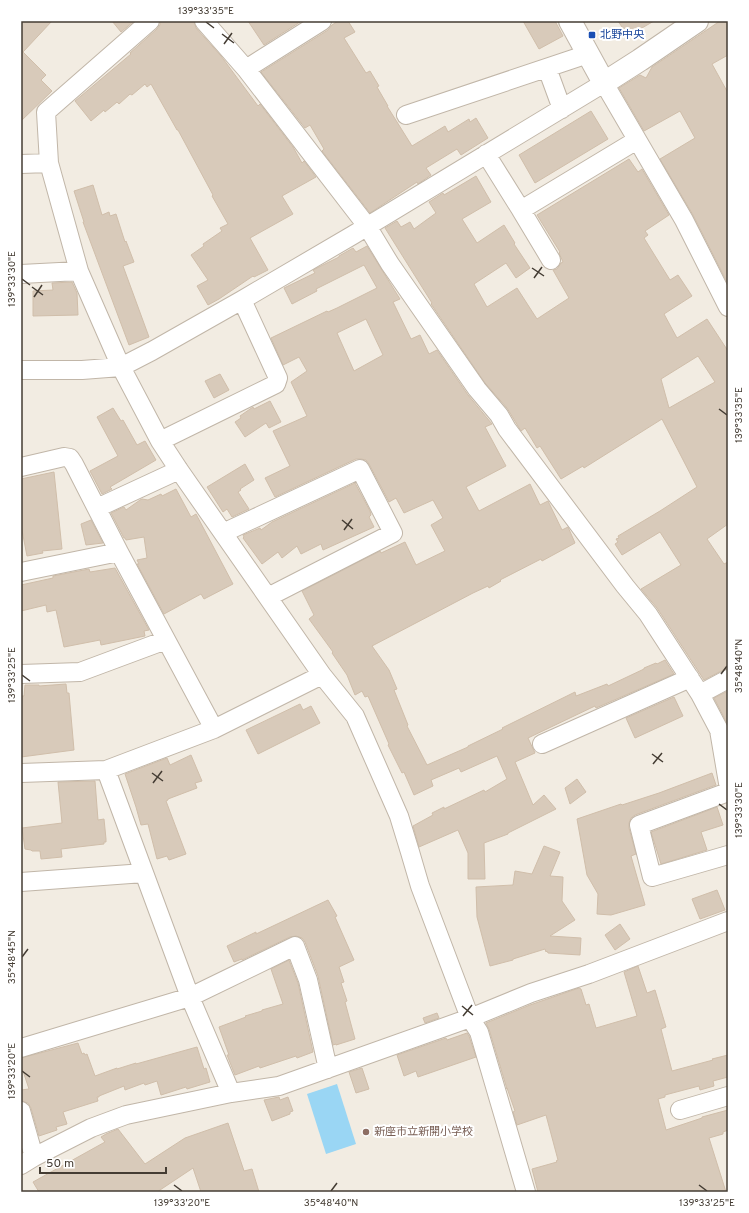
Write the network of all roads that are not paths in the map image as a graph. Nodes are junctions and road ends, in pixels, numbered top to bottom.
1 (150, 21) edge
2 (204, 21) edge
3 (322, 21) edge
4 (570, 21) edge
5 (697, 21) edge
6 (588, 54) junction
7 (246, 68) junction
8 (547, 68) junction
9 (604, 83) junction
10 (562, 109) junction
11 (406, 115) dead end
12 (637, 140) junction
13 (486, 154) junction
14 (49, 163) junction
15 (21, 164) edge
16 (521, 210) junction
17 (368, 226) junction
18 (551, 260) dead end
19 (79, 271) junction
20 (21, 274) edge
21 (242, 300) junction
22 (728, 307) edge
23 (120, 366) junction
24 (21, 370) edge
25 (160, 441) junction
26 (21, 467) edge
27 (179, 470) junction
28 (97, 508) junction
29 (223, 533) junction
30 (119, 552) junction
31 (21, 572) edge
32 (268, 597) junction
33 (166, 640) junction
34 (21, 674) edge
35 (322, 675) junction
36 (690, 678) junction
37 (728, 679) edge
38 (700, 694) junction
39 (724, 728) edge
40 (214, 729) junction
41 (542, 744) dead end
42 (106, 770) junction
43 (21, 773) edge
44 (728, 783) edge
45 (728, 792) edge
46 (728, 855) edge
47 (144, 873) junction
48 (21, 882) edge
49 (728, 921) edge
50 (190, 997) junction
51 (470, 1018) junction
52 (21, 1048) edge
53 (328, 1069) junction
54 (231, 1093) junction
55 (728, 1096) edge
56 (680, 1110) dead end
57 (21, 1111) edge
58 (27, 1161) edge
59 (526, 1192) edge

1 - 14 street
2 - 7 street
3 - 7 street
4 - 6 street
5 - 9 street
6 - 8 street
6 - 9 street
7 - 17 street
8 - 10 street
8 - 11 street
9 - 10 street
9 - 12 street
10 - 13 street
12 - 16 street
12 - 22 street
13 - 16 street
13 - 17 street
14 - 15 street
14 - 19 street
16 - 18 street
17 - 21 street
17 - 36 street
19 - 20 street
19 - 23 street
21 - 23 street
21 - 25 street
23 - 24 street
23 - 25 street
25 - 27 street
26 - 28 street
27 - 28 street
27 - 29 street
28 - 30 street
29 - 32 street
29 - 32 street
30 - 31 street
30 - 33 street
32 - 35 street
33 - 34 street
33 - 40 street
35 - 40 street
35 - 51 street
36 - 38 street
36 - 41 street
37 - 38 street
38 - 39 street
39 - 44 street
40 - 42 street
42 - 43 street
42 - 47 street
45 - 46 street
47 - 48 street
47 - 50 street
49 - 51 street
50 - 52 street
50 - 53 street
50 - 54 street
51 - 53 street
51 - 59 street
53 - 54 street
54 - 58 street
55 - 56 street
57 - 58 street

